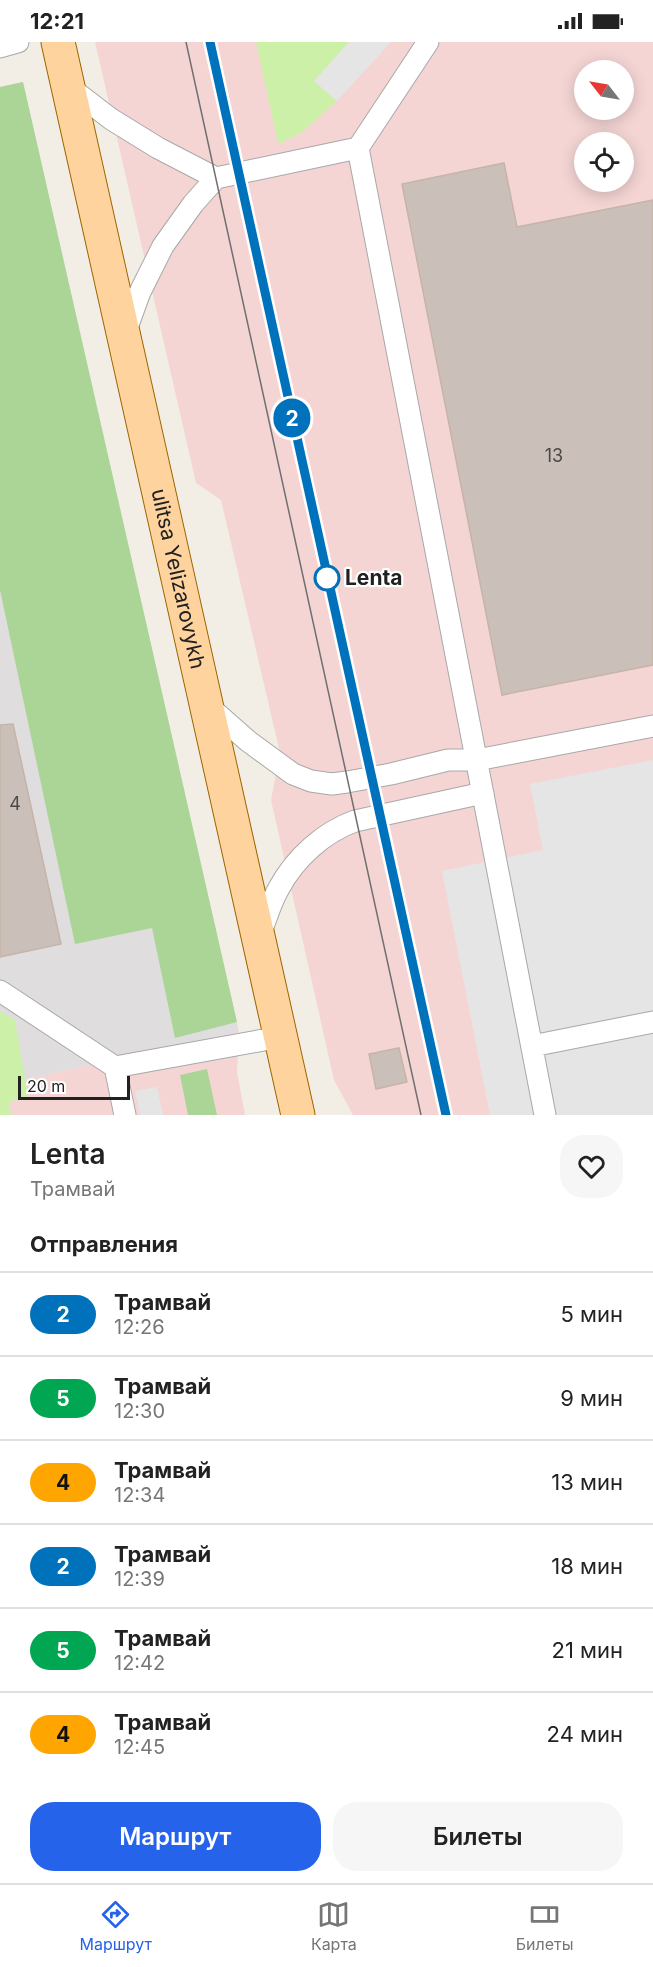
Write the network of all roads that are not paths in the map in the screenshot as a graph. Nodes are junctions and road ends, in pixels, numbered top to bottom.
1 (18, 42) edge
2 (58, 42) edge
3 (428, 42) edge
4 (0, 46) edge
5 (68, 86) junction
6 (358, 148) junction
7 (216, 178) junction
8 (124, 333) junction
9 (206, 704) junction
10 (653, 726) edge
11 (477, 760) junction
12 (483, 793) junction
13 (259, 937) junction
14 (0, 991) edge
15 (653, 1022) edge
16 (280, 1037) junction
17 (532, 1046) junction
18 (115, 1067) junction
19 (125, 1115) edge
20 (298, 1115) edge
21 (545, 1115) edge

1 - 4 lane
2 - 5 main road, ulitsa Yelizarovykh
3 - 6 lane
5 - 7 lane
5 - 8 main road, ulitsa Yelizarovykh
6 - 7 lane
6 - 11 lane
7 - 8 lane
8 - 9 main road, ulitsa Yelizarovykh
9 - 11 lane
9 - 13 main road, ulitsa Yelizarovykh
10 - 11 lane
11 - 12 lane
12 - 13 lane
12 - 17 lane
13 - 16 main road, ulitsa Yelizarovykh
14 - 18 lane
15 - 17 lane
16 - 18 lane
16 - 20 main road, ulitsa Yelizarovykh
17 - 21 lane
18 - 19 lane

